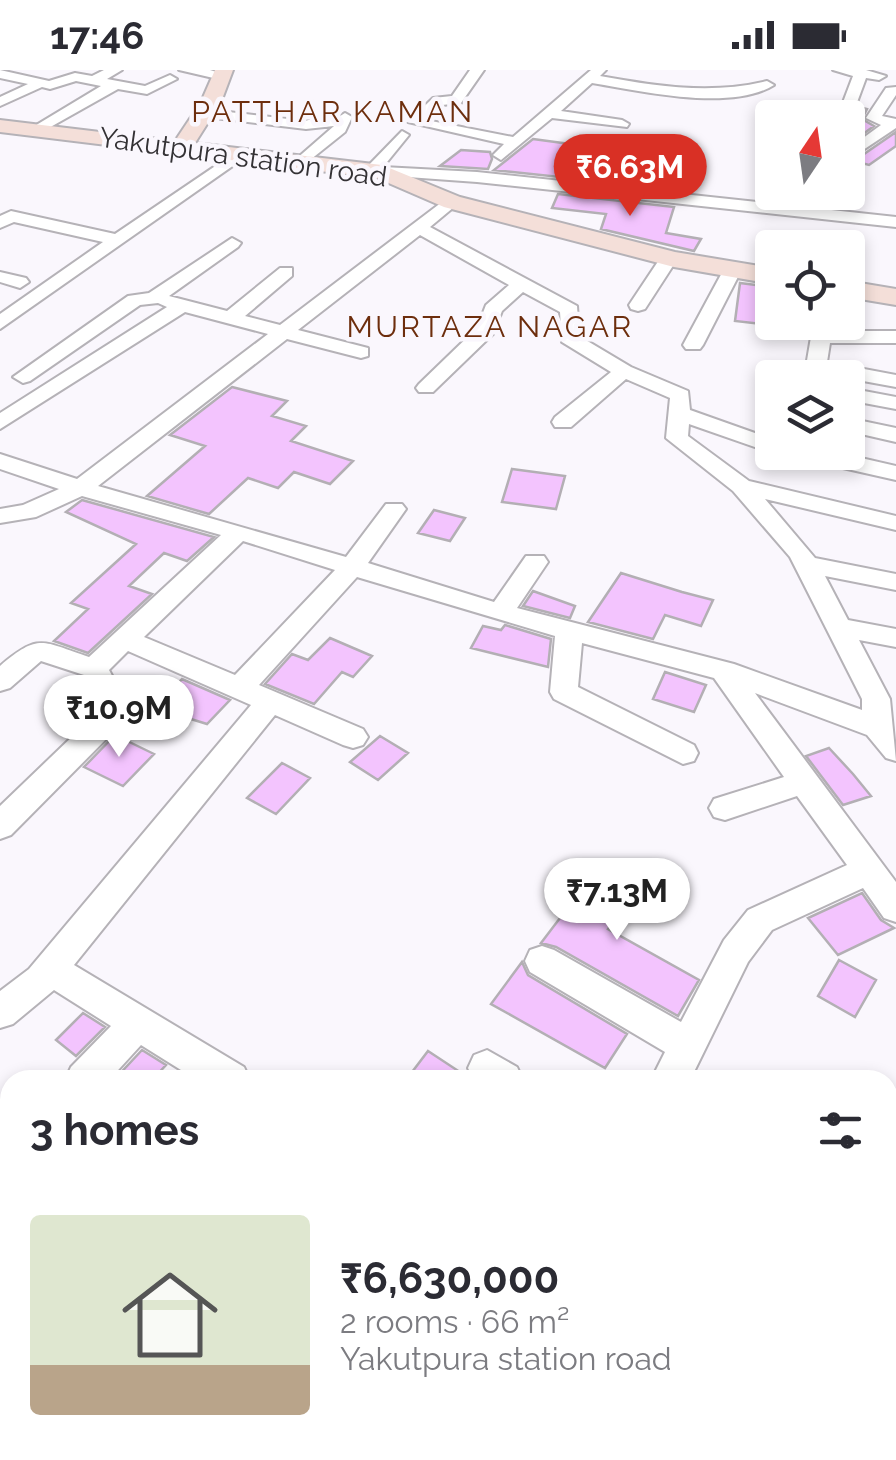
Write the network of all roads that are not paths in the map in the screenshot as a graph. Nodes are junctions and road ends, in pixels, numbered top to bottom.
1 (186, 70) edge
2 (477, 70) edge
3 (840, 70) edge
4 (223, 73) edge
5 (591, 73) edge
6 (861, 73) junction
7 (5, 74) edge
8 (879, 76) dead end
9 (117, 77) edge
10 (170, 79) dead end
11 (41, 84) junction
12 (767, 85) dead end
13 (896, 92) edge
14 (851, 100) edge
15 (0, 102) edge
16 (548, 113) junction
17 (203, 114) junction
18 (894, 123) edge
19 (622, 124) dead end
20 (34, 129) junction
21 (0, 130) edge
22 (402, 135) dead end
23 (516, 142) junction
24 (865, 144) edge
25 (182, 147) junction
26 (239, 155) junction
27 (300, 163) junction
28 (377, 172) junction
29 (454, 176) junction
30 (477, 177) junction
31 (442, 198) junction
32 (755, 200) edge
33 (849, 210) edge
34 (894, 217) edge
35 (0, 222) edge
36 (417, 227) junction
37 (116, 240) junction
38 (232, 243) dead end
39 (668, 258) junction
40 (733, 269) junction
41 (286, 272) dead end
42 (755, 273) edge
43 (0, 277) edge
44 (20, 282) dead end
45 (521, 284) junction
46 (865, 291) edge
47 (896, 297) edge
48 (154, 298) junction
49 (638, 304) dead end
50 (183, 305) junction
51 (230, 318) junction
52 (0, 323) edge
53 (283, 332) junction
54 (896, 337) edge
55 (694, 345) dead end
56 (361, 352) dead end
57 (818, 360) edge
58 (0, 367) edge
59 (624, 371) junction
60 (23, 377) junction
61 (865, 378) edge
62 (896, 381) edge
63 (426, 388) dead end
64 (52, 389) junction
65 (865, 397) edge
66 (896, 403) edge
67 (680, 404) junction
68 (0, 422) edge
69 (563, 422) dead end
70 (865, 429) edge
71 (755, 433) edge
72 (896, 435) edge
73 (0, 460) edge
74 (865, 466) edge
75 (896, 473) edge
76 (741, 486) junction
77 (80, 488) junction
78 (394, 509) dead end
79 (0, 516) edge
80 (896, 523) edge
81 (239, 532) junction
82 (535, 562) dead end
83 (806, 564) junction
84 (352, 566) junction
85 (896, 582) edge
86 (500, 613) junction
87 (838, 627) junction
88 (569, 633) junction
89 (896, 638) edge
90 (128, 640) junction
91 (94, 668) junction
92 (724, 672) junction
93 (0, 681) edge
94 (255, 695) junction
95 (883, 710) edge
96 (352, 737) dead end
97 (896, 750) edge
98 (683, 753) dead end
99 (804, 782) junction
100 (725, 808) dead end
101 (0, 826) edge
102 (869, 870) junction
103 (896, 908) edge
104 (542, 961) dead end
105 (50, 969) junction
106 (0, 1012) edge
107 (140, 1021) junction
108 (687, 1045) junction
109 (93, 1070) edge
110 (214, 1070) edge
111 (675, 1070) edge

1 - 4 street
2 - 23 street
3 - 6 street
4 - 17 street
5 - 12 street
5 - 16 street
6 - 8 street
6 - 14 street
7 - 11 street
9 - 10 street
9 - 11 street
9 - 20 street
11 - 15 street
13 - 18 street
16 - 19 street
16 - 23 street
17 - 25 street
17 - 27 street
18 - 24 street
20 - 21 street, Yakutpura station road
20 - 25 street, Yakutpura station road
22 - 28 street
23 - 30 street
25 - 26 street, Yakutpura station road
26 - 27 street, Yakutpura station road
26 - 37 street
27 - 28 street, Yakutpura station road
28 - 29 street
28 - 31 street, Yakutpura station road
29 - 30 street
29 - 31 street
30 - 32 street
31 - 36 street
31 - 39 street, Yakutpura station road
33 - 34 street
35 - 37 street
36 - 45 street
36 - 53 street
37 - 52 street
38 - 48 street
39 - 40 street, Yakutpura station road
39 - 49 street
40 - 42 street, Yakutpura station road
40 - 55 street
41 - 51 street
43 - 44 street
45 - 59 street
45 - 63 street
46 - 47 street
48 - 50 street
48 - 60 street
50 - 51 street
50 - 64 street
51 - 53 street
53 - 56 street
53 - 77 street
54 - 57 street
58 - 60 street
59 - 67 street
59 - 69 street
60 - 64 street
61 - 62 street
64 - 68 street
65 - 66 street
67 - 71 street
67 - 76 street
70 - 72 street
73 - 77 street
74 - 75 street
76 - 80 street
76 - 83 street
77 - 79 street
77 - 81 street
78 - 84 street
81 - 84 street
81 - 90 street
82 - 86 street
83 - 85 street
83 - 87 street
84 - 86 street
84 - 94 street
86 - 88 street
87 - 89 street
87 - 95 street
88 - 92 street
88 - 98 street
90 - 91 street
90 - 94 street
91 - 93 street
91 - 101 street
92 - 95 street
92 - 99 street
94 - 96 street
94 - 105 street
95 - 97 street
99 - 100 street
99 - 102 street
102 - 103 street
102 - 108 street
104 - 108 street
105 - 106 street
105 - 107 street
107 - 109 street
107 - 110 street
108 - 111 street

